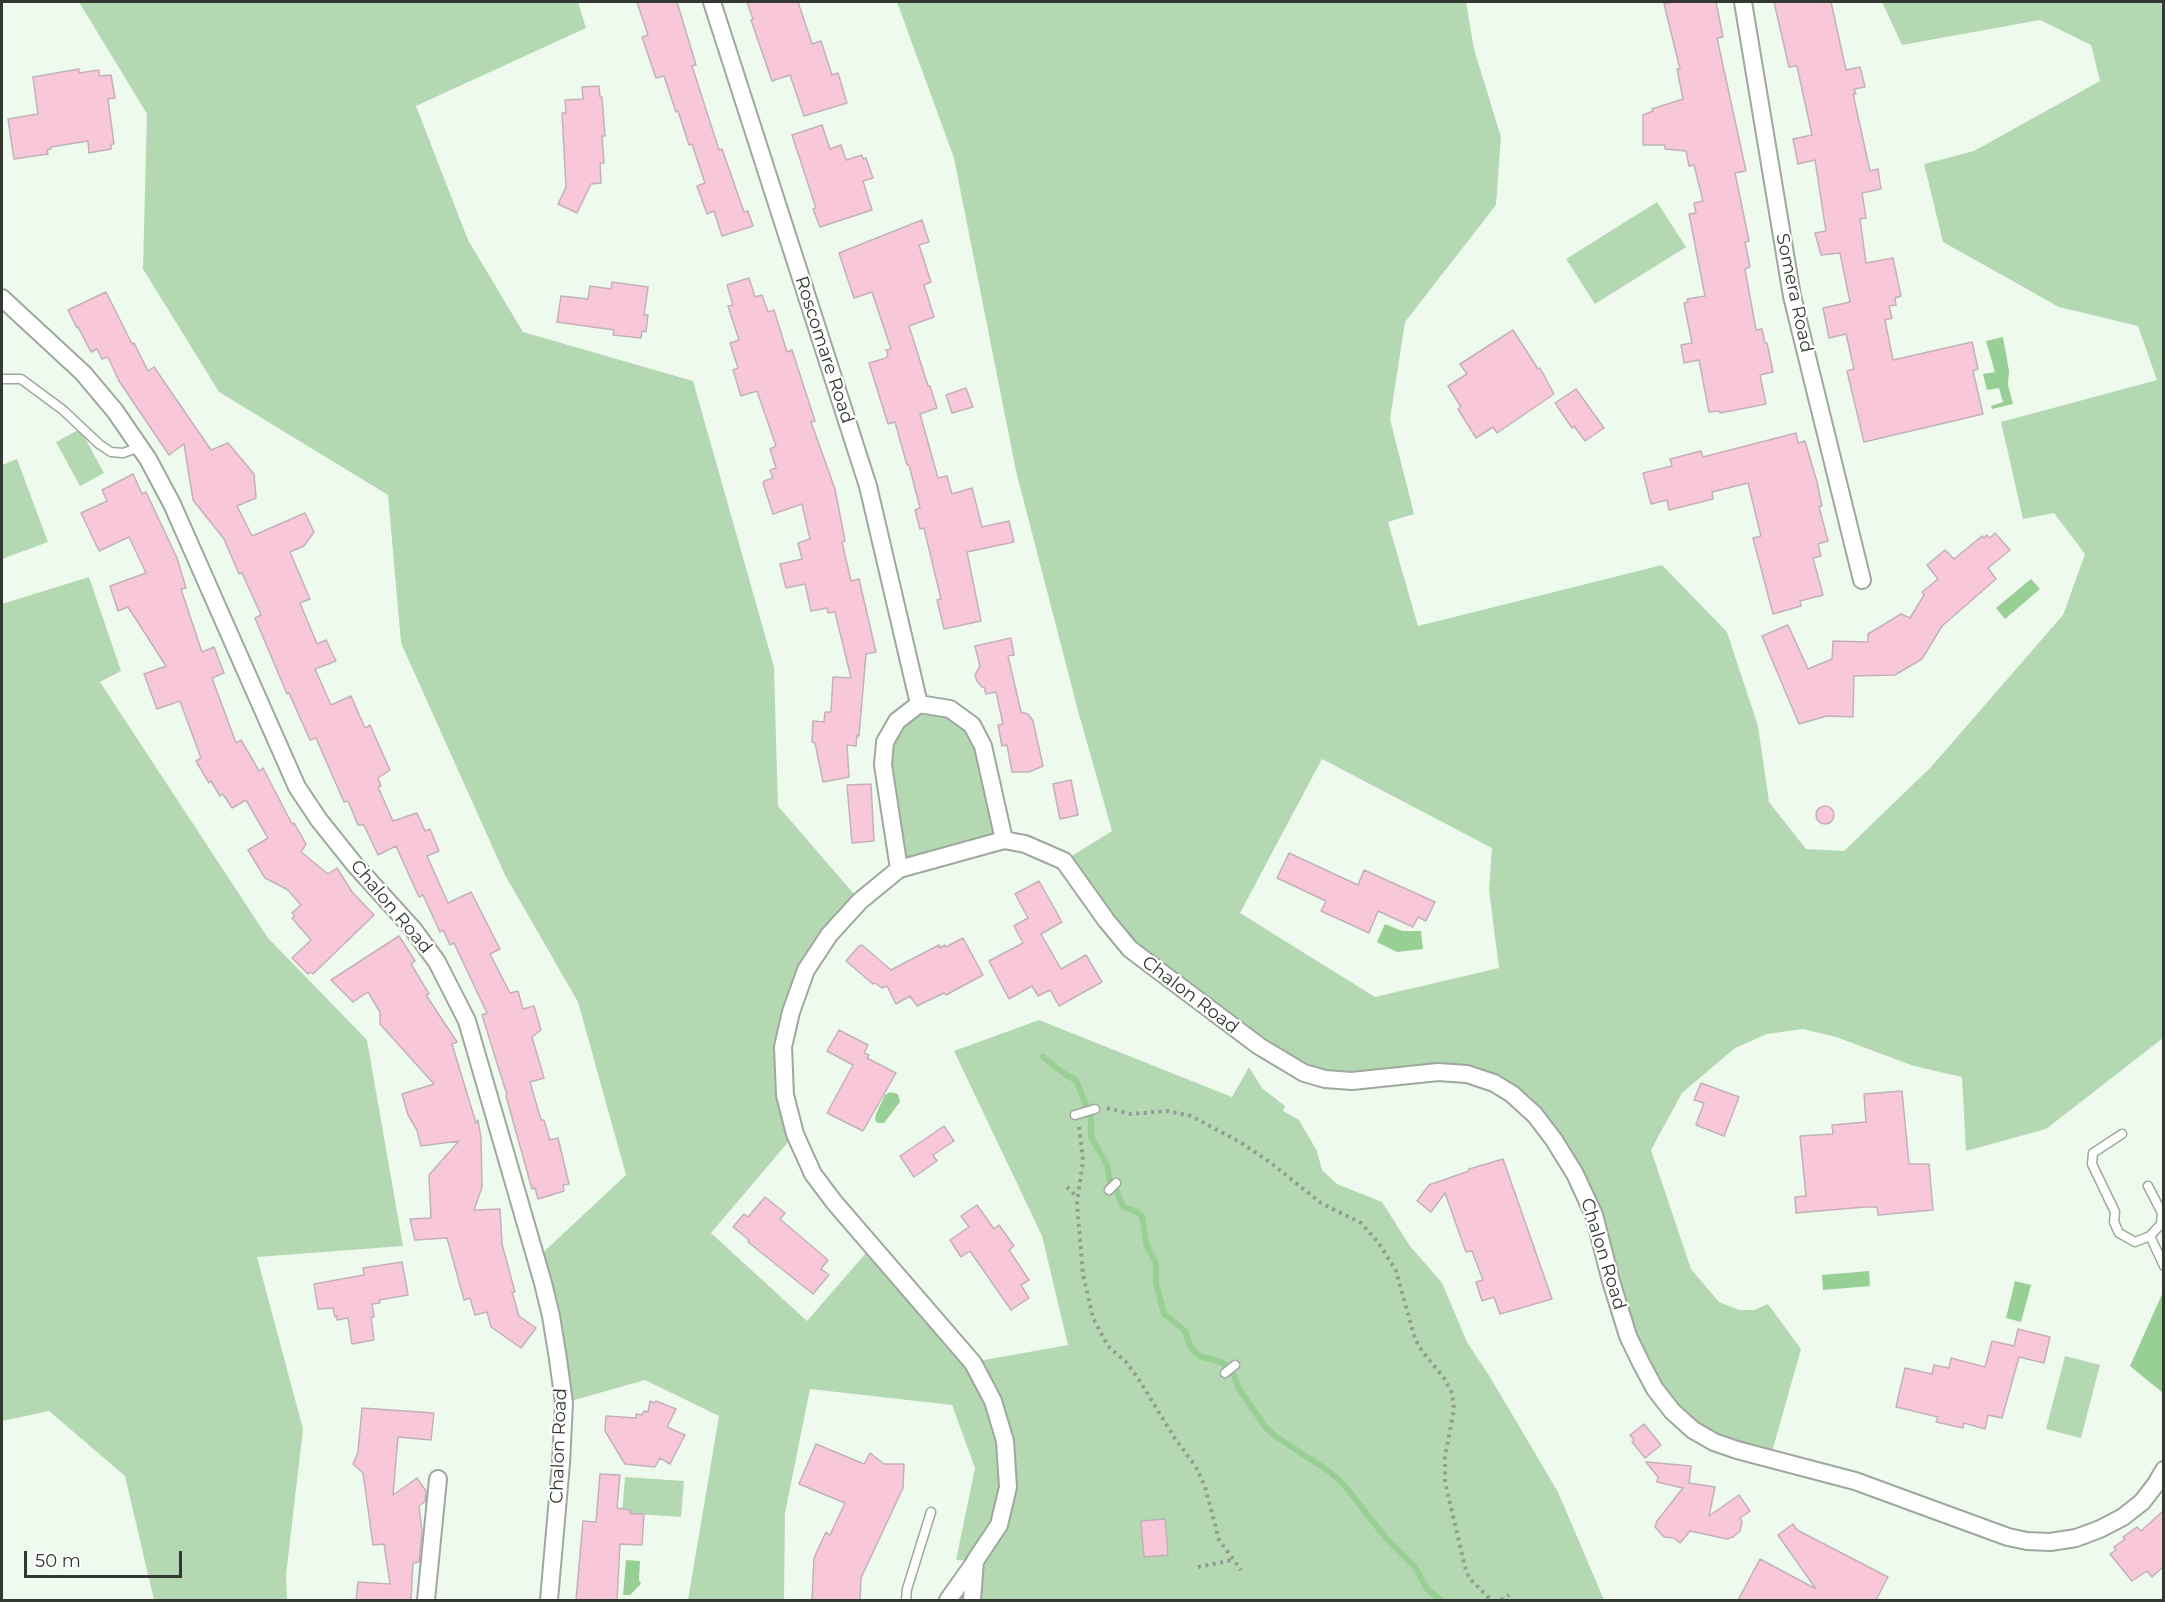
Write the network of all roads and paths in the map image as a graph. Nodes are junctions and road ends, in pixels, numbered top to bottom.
1 (712, 2) edge
2 (1743, 2) edge
3 (2, 298) edge
4 (2, 379) edge
5 (140, 447) junction
6 (1862, 580) dead end
7 (919, 704) junction
8 (1004, 840) junction
9 (899, 869) junction
10 (1095, 1109) joint
11 (1078, 1114) joint
12 (2122, 1134) dead end
13 (1116, 1183) dead end
14 (2148, 1186) dead end
15 (1067, 1187) dead end
16 (1109, 1190) dead end
17 (1077, 1197) junction
18 (2150, 1236) junction
19 (2163, 1266) edge
20 (1235, 1365) dead end
21 (1225, 1373) dead end
22 (2163, 1470) edge
23 (438, 1479) dead end
24 (931, 1512) dead end
25 (1232, 1560) junction
26 (975, 1562) junction
27 (1198, 1567) dead end
28 (1241, 1570) dead end
29 (1509, 1595) dead end
30 (426, 1600) edge
31 (549, 1600) edge
32 (906, 1600) edge
33 (948, 1600) edge
34 (972, 1600) edge
35 (1491, 1600) edge
36 (1501, 1600) edge

1 - 7 street, Roscomare Road
2 - 6 street, Somera Road
3 - 5 street, Chalon Road
4 - 5 lane
5 - 31 street, Chalon Road
7 - 8 street
7 - 9 street
8 - 9 street, Chalon Road
8 - 22 street, Chalon Road
9 - 26 street, Chalon Road
10 - 11 lane
10 - 35 path
11 - 17 path
12 - 18 lane
13 - 16 lane
14 - 18 lane
15 - 17 path
17 - 25 path
18 - 19 lane
20 - 21 lane
23 - 30 street
24 - 32 lane
25 - 27 path
25 - 28 path
26 - 33 street
26 - 34 street, Chalon Road
29 - 36 path

